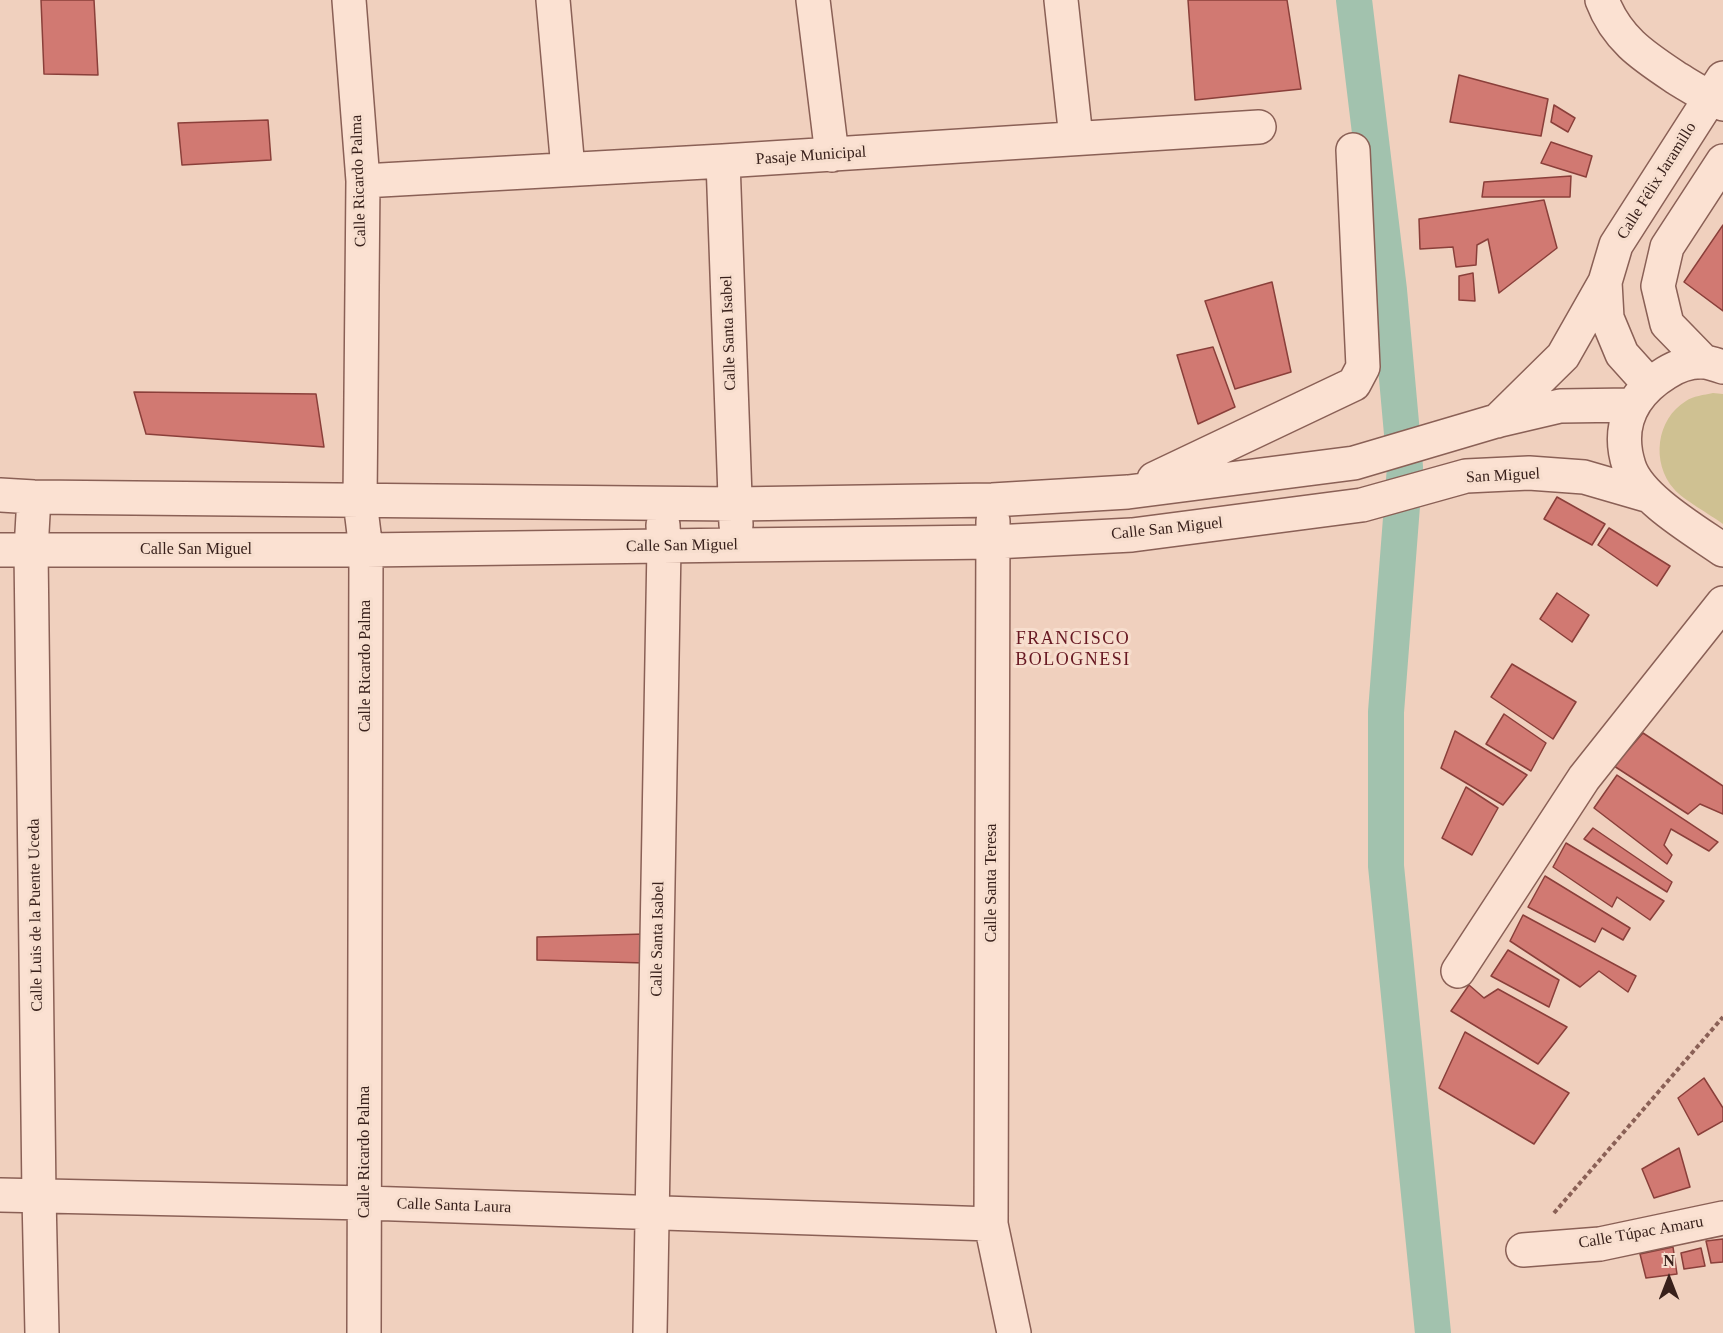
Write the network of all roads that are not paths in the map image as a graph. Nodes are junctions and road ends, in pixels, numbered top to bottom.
1 (348, 0) edge
2 (553, 0) edge
3 (813, 0) edge
4 (1061, 0) edge
5 (1602, 0) edge
6 (1718, 94) edge
7 (1259, 127) dead end
8 (1076, 138) junction
9 (1353, 150) dead end
10 (832, 155) junction
11 (723, 161) junction
12 (1723, 161) edge
13 (568, 169) junction
14 (363, 181) junction
15 (1605, 282) junction
16 (1714, 364) edge
17 (1640, 394) junction
18 (1496, 421) junction
19 (1128, 492) junction
20 (0, 495) edge
21 (1646, 495) junction
22 (34, 497) junction
23 (992, 500) junction
24 (360, 501) junction
25 (661, 504) junction
26 (735, 504) junction
27 (1362, 505) joint
28 (994, 542) junction
29 (737, 545) junction
30 (664, 546) junction
31 (16, 550) edge
32 (366, 550) junction
33 (1723, 550) edge
34 (1723, 603) edge
35 (1458, 971) dead end
36 (0, 1195) edge
37 (39, 1196) junction
38 (366, 1203) junction
39 (653, 1214) junction
40 (1723, 1218) edge
41 (991, 1224) junction
42 (1523, 1250) road end
43 (42, 1333) edge
44 (364, 1333) edge
45 (650, 1333) edge
46 (1014, 1333) edge

1 - 14 street, Calle Ricardo Palma
2 - 13 street
3 - 10 street
4 - 8 street
5 - 6 street
6 - 15 street, Calle Félix Jaramillo
7 - 8 street, Pasaje Municipal
8 - 10 street, Pasaje Municipal
9 - 19 street
10 - 11 street, Pasaje Municipal
11 - 13 street, Pasaje Municipal
11 - 26 street, Calle Santa Isabel
12 - 16 street
13 - 14 street, Pasaje Municipal
14 - 24 street, Calle Ricardo Palma
15 - 17 street, Calle Félix Jaramillo
15 - 18 street
16 - 17 street
17 - 18 street
17 - 21 street
18 - 19 street
19 - 23 street
20 - 22 street
21 - 27 street, San Miguel
21 - 33 street
22 - 24 street
22 - 31 street, Calle Luis de la Puente Uceda
23 - 26 street
23 - 28 street, Calle Santa Teresa
24 - 25 street
24 - 32 street, Calle Ricardo Palma
25 - 26 street
25 - 30 street, Calle Santa Isabel
26 - 29 street, Calle Santa Isabel
27 - 28 street, Calle San Miguel
28 - 29 street, Calle San Miguel
28 - 41 street, Calle Santa Teresa
29 - 30 street, Calle San Miguel
30 - 32 street, Calle San Miguel
30 - 39 street, Calle Santa Isabel
31 - 32 street, Calle San Miguel
31 - 37 street, Calle Luis de la Puente Uceda
32 - 38 street, Calle Ricardo Palma
34 - 35 street
36 - 37 street, Calle Santa Laura
37 - 38 street, Calle Santa Laura
37 - 43 street, Calle Luis de la Puente Uceda
38 - 39 street, Calle Santa Laura
38 - 44 street, Calle Ricardo Palma
39 - 41 street, Calle Santa Laura
39 - 45 street, Calle Santa Isabel
40 - 42 street, Calle Túpac Amaru
41 - 46 street, Calle Santa Teresa

